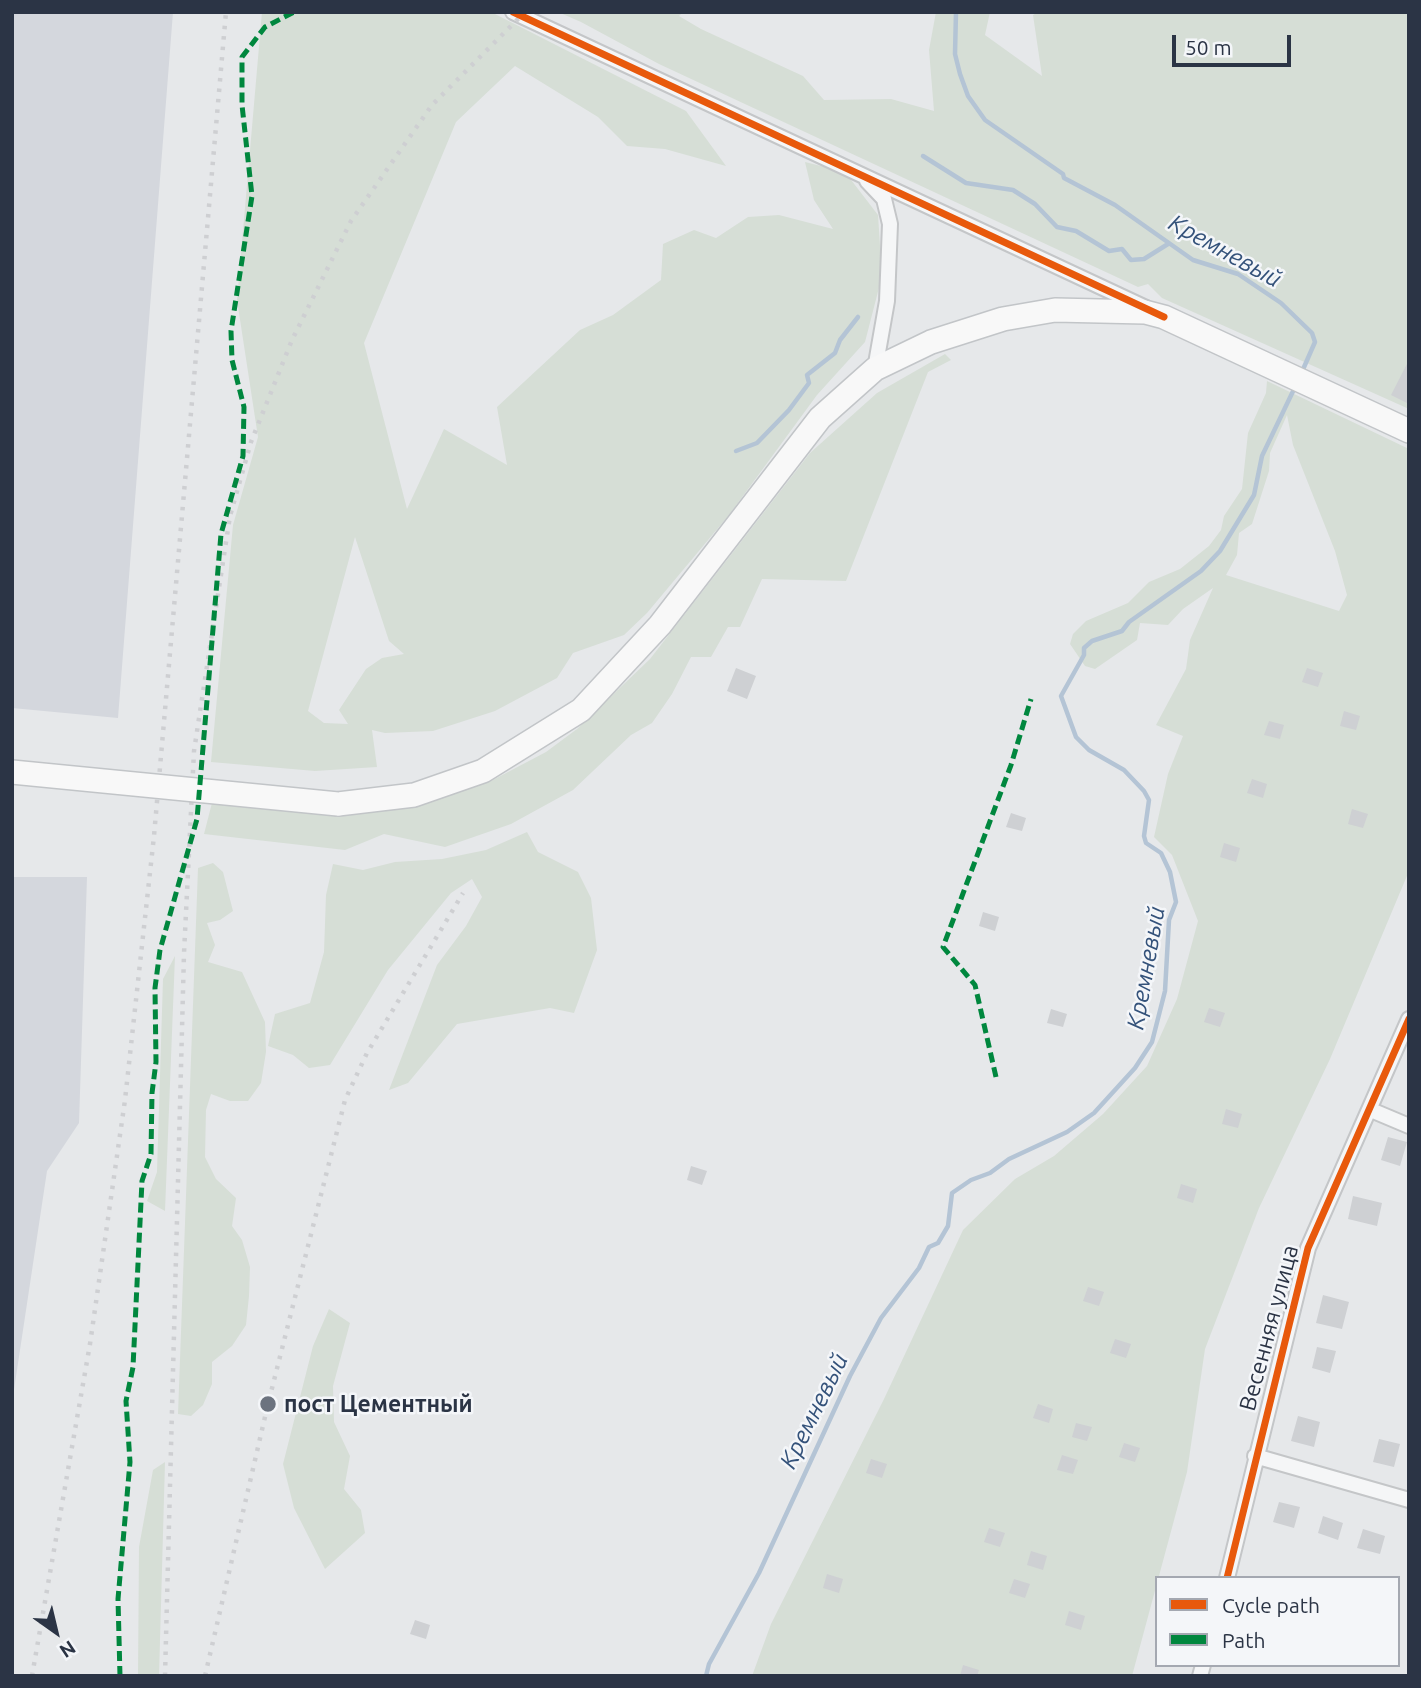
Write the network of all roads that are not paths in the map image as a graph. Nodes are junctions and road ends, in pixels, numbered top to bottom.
1 (513, 12) edge
2 (861, 175) junction
3 (1164, 317) junction
4 (875, 369) junction
5 (1409, 431) edge
6 (12, 772) edge
7 (1409, 1019) edge
8 (1371, 1110) junction
9 (1409, 1126) edge
10 (1255, 1457) junction
11 (1409, 1500) edge
12 (1227, 1576) edge

1 - 2 street
2 - 3 street
2 - 4 street
3 - 4 main road
3 - 5 main road
4 - 6 main road, bridge
7 - 8 street, Весенняя улица
8 - 9 street
8 - 10 street, Весенняя улица
10 - 11 street
10 - 12 street, Весенняя улица

